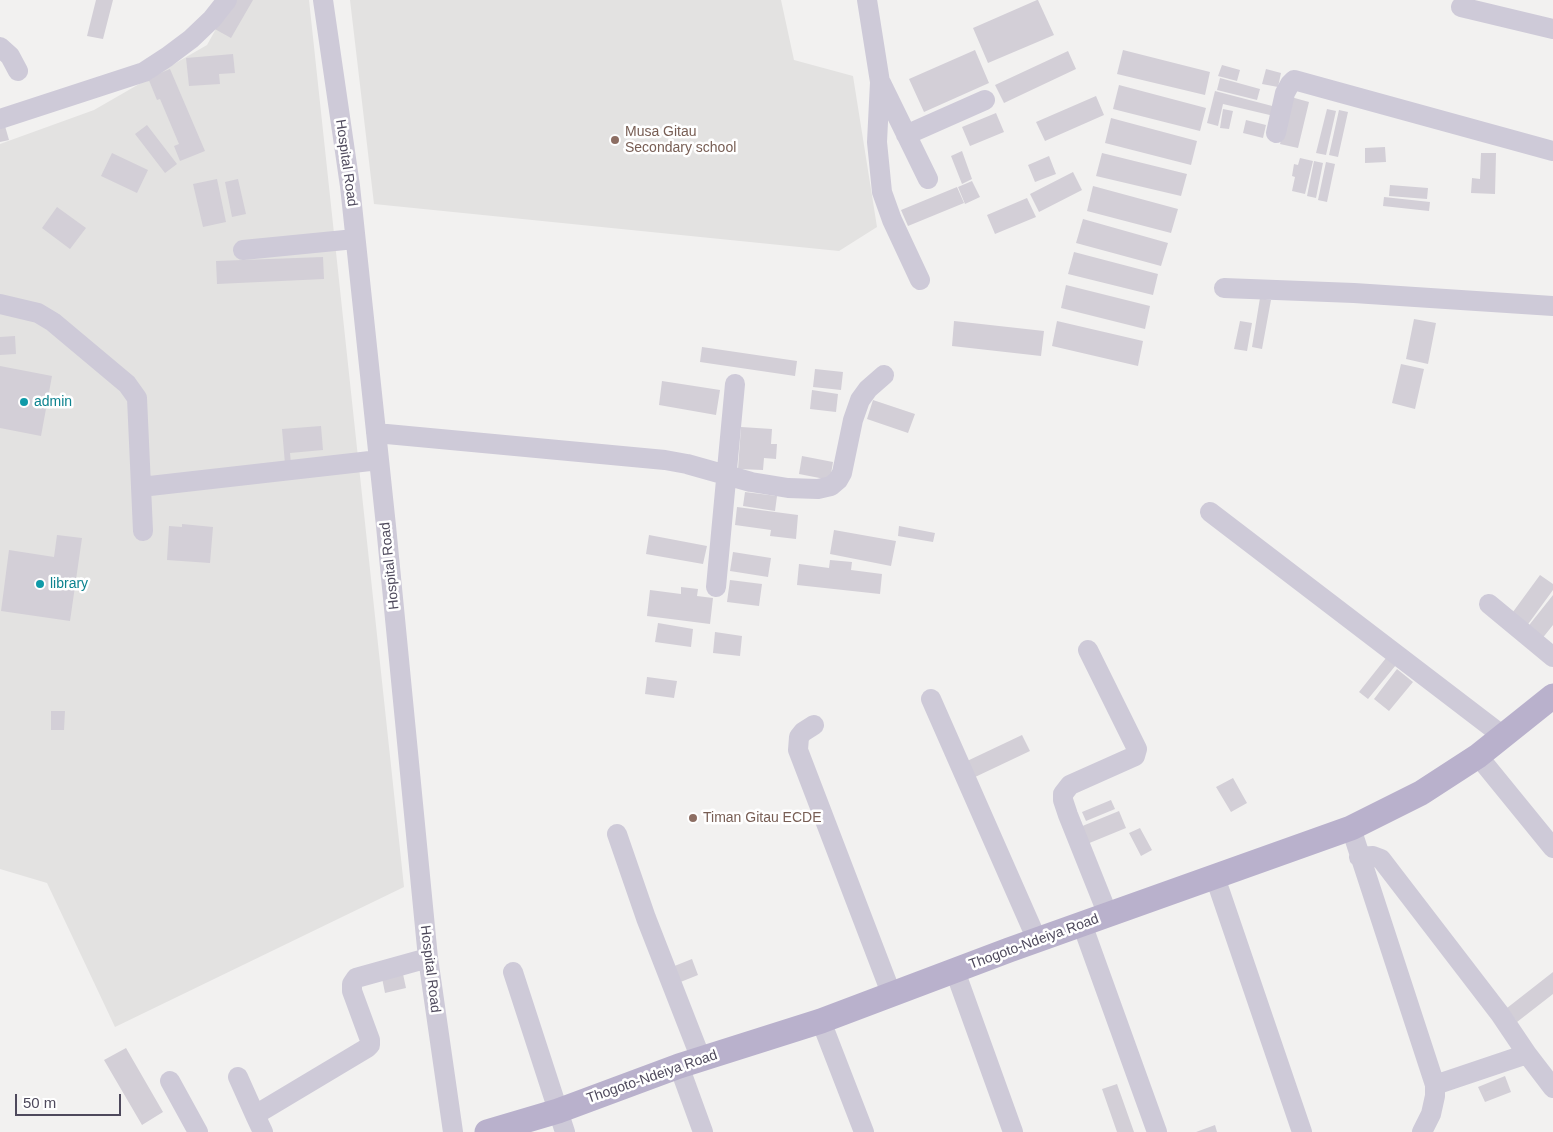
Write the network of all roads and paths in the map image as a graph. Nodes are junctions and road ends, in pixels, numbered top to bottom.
1 (227, 0) edge
2 (323, 0) edge
3 (867, 0) edge
4 (1461, 7) dead end
5 (1553, 29) edge
6 (0, 47) edge
7 (18, 70) dead end
8 (880, 82) junction
9 (985, 100) dead end
10 (0, 119) edge
11 (1276, 133) dead end
12 (906, 135) junction
13 (1553, 151) edge
14 (928, 179) dead end
15 (355, 239) junction
16 (243, 250) dead end
17 (920, 280) dead end
18 (1224, 288) dead end
19 (0, 304) edge
20 (1553, 306) edge
21 (884, 375) dead end
22 (735, 384) dead end
23 (376, 433) junction
24 (379, 460) junction
25 (727, 475) junction
26 (142, 487) junction
27 (1210, 512) dead end
28 (143, 531) dead end
29 (716, 587) dead end
30 (1489, 604) dead end
31 (1088, 650) dead end
32 (1553, 657) edge
33 (1553, 696) edge
34 (931, 699) dead end
35 (814, 725) dead end
36 (1503, 736) junction
37 (1478, 756) junction
38 (1351, 828) junction
39 (617, 834) dead end
40 (1553, 848) edge
41 (1359, 857) junction
42 (1215, 877) junction
43 (1108, 915) junction
44 (1082, 924) junction
45 (1037, 940) junction
46 (428, 958) junction
47 (955, 971) junction
48 (513, 972) dead end
49 (891, 993) junction
50 (821, 1021) junction
51 (1527, 1054) junction
52 (690, 1063) junction
53 (238, 1077) dead end
54 (170, 1081) dead end
55 (1435, 1085) junction
56 (1553, 1088) edge
57 (561, 1121) edge
58 (259, 1123) edge
59 (198, 1132) edge
60 (453, 1132) edge
61 (487, 1132) edge
62 (703, 1132) edge
63 (864, 1132) edge
64 (1013, 1132) edge
65 (1157, 1132) edge
66 (1302, 1132) edge
67 (1422, 1132) edge

1 - 10 street
2 - 15 street, Hospital Road
3 - 8 street
4 - 5 street
6 - 7 street
8 - 12 street
8 - 17 street
9 - 12 street
11 - 13 street
12 - 14 street
15 - 16 street
15 - 23 street, Hospital Road
18 - 20 street
19 - 26 street
21 - 25 street
22 - 25 street
23 - 24 street, Hospital Road
23 - 25 street
24 - 26 street
24 - 46 street, Hospital Road
25 - 29 street
26 - 28 street
27 - 36 street
30 - 32 street
31 - 43 street
33 - 36 main road, Thogoto-Ndeiya Road
34 - 45 street
35 - 49 street
36 - 37 main road, Thogoto-Ndeiya Road
37 - 38 main road, Thogoto-Ndeiya Road
37 - 40 street
38 - 41 street
38 - 42 main road, Thogoto-Ndeiya Road
39 - 52 street
41 - 51 street
41 - 55 street
42 - 43 main road, Thogoto-Ndeiya Road
42 - 66 street
43 - 44 main road, Thogoto-Ndeiya Road
44 - 45 main road, Thogoto-Ndeiya Road
44 - 65 street
45 - 47 main road, Thogoto-Ndeiya Road
46 - 58 street
46 - 60 street, Hospital Road
47 - 49 main road, Thogoto-Ndeiya Road
47 - 64 street
48 - 57 street
49 - 50 main road, Thogoto-Ndeiya Road
50 - 52 main road, Thogoto-Ndeiya Road
50 - 63 street
51 - 55 street
51 - 56 street
52 - 57 main road, Thogoto-Ndeiya Road
52 - 62 street
53 - 58 street
54 - 59 street
55 - 67 street
57 - 61 main road, Thogoto-Ndeiya Road

